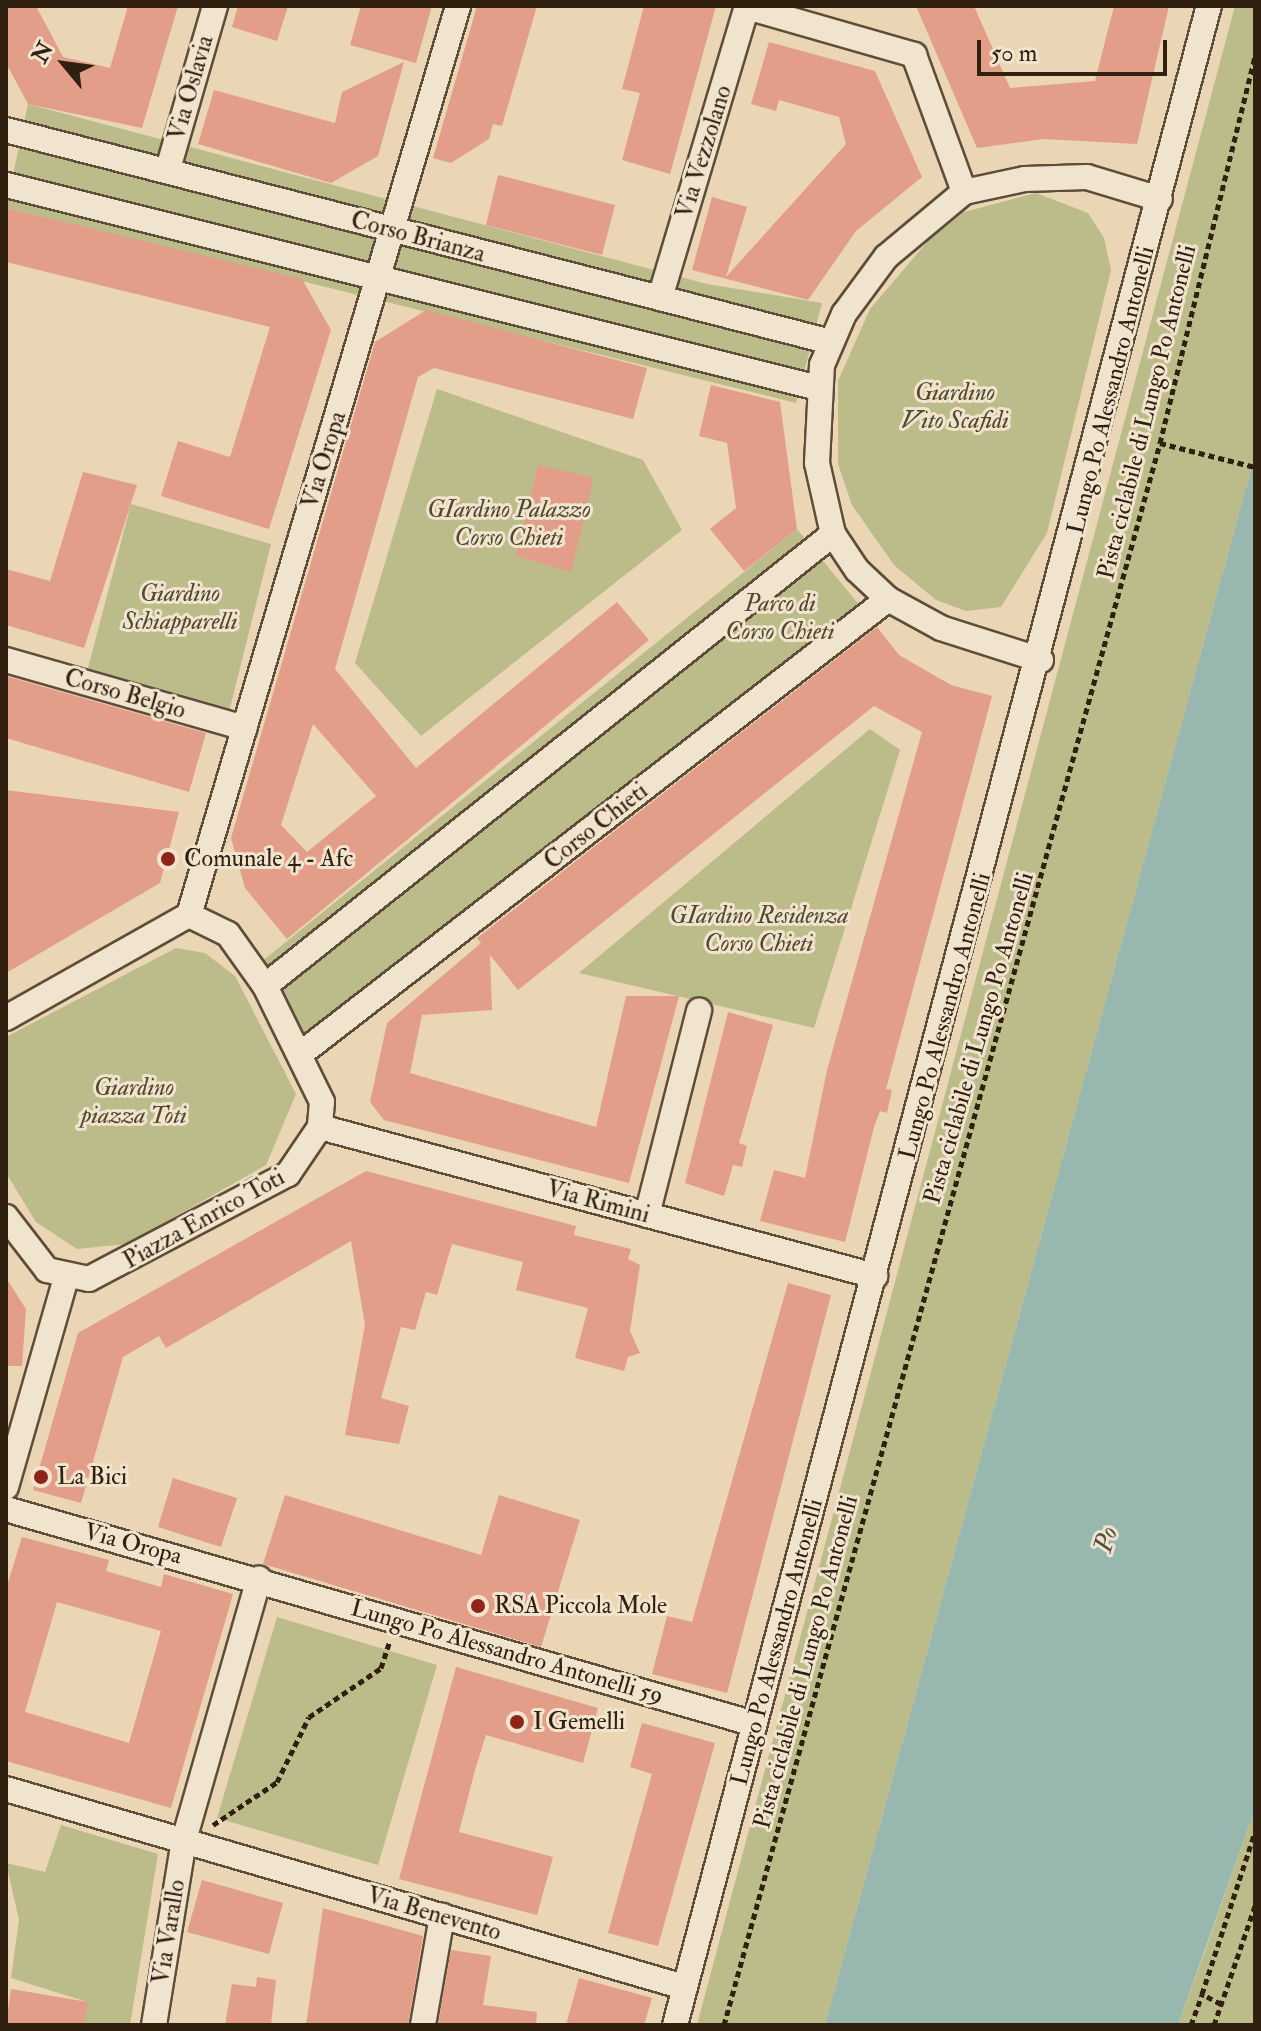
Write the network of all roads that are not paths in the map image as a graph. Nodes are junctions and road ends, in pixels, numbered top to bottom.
1 (215, 6) edge
2 (458, 6) edge
3 (1209, 6) edge
4 (747, 7) edge
5 (6, 130) edge
6 (168, 169) junction
7 (6, 185) edge
8 (964, 192) junction
9 (1160, 199) junction
10 (392, 231) junction
11 (378, 279) junction
12 (660, 298) junction
13 (831, 342) junction
14 (819, 388) junction
15 (833, 534) junction
16 (888, 599) junction
17 (6, 660) edge
18 (1041, 660) junction
19 (245, 728) junction
20 (189, 915) junction
21 (265, 986) junction
22 (699, 1011) dead end
23 (6, 1018) edge
24 (303, 1052) junction
25 (320, 1127) junction
26 (647, 1215) junction
27 (6, 1218) edge
28 (875, 1276) junction
29 (66, 1278) junction
30 (6, 1487) edge
31 (6, 1509) edge
32 (259, 1579) junction
33 (755, 1724) junction
34 (6, 1789) edge
35 (184, 1840) junction
36 (442, 1916) junction
37 (684, 1987) junction
38 (154, 2025) edge
39 (423, 2025) edge
40 (675, 2025) edge

1 - 6 street, Via Oslavia
2 - 10 street, Via Oropa
3 - 9 street, Lungo Po Alessandro Antonelli
4 - 8 street
4 - 12 street, Via Vezzolano
5 - 6 street, Corso Brianza
6 - 10 street, Corso Brianza
7 - 11 street, Corso Brianza
8 - 9 street
8 - 13 street
9 - 18 street, Lungo Po Alessandro Antonelli
10 - 11 street, Via Oropa
10 - 12 street, Corso Brianza
11 - 14 street, Corso Brianza
11 - 19 street, Via Oropa
12 - 13 street, Corso Brianza
13 - 14 street
14 - 15 street
15 - 16 street
15 - 21 street
16 - 18 street
16 - 24 street, Corso Chieti
17 - 19 street, Corso Belgio
18 - 28 street, Lungo Po Alessandro Antonelli
19 - 20 street, Via Oropa
20 - 21 street
20 - 23 street
21 - 24 street
22 - 26 street
24 - 25 street
25 - 26 street, Via Rimini
25 - 29 street, Piazza Enrico Toti
26 - 28 street, Via Rimini
27 - 29 street
28 - 33 street, Lungo Po Alessandro Antonelli
29 - 30 street
31 - 32 street, Via Oropa
32 - 33 street, Lungo Po Alessandro Antonelli 59
32 - 35 street
33 - 37 street, Lungo Po Alessandro Antonelli
34 - 35 street, Via Benevento
35 - 36 street, Via Benevento
35 - 38 street, Via Varallo
36 - 37 street, Via Benevento
36 - 39 street
37 - 40 street, Lungo Po Alessandro Antonelli

